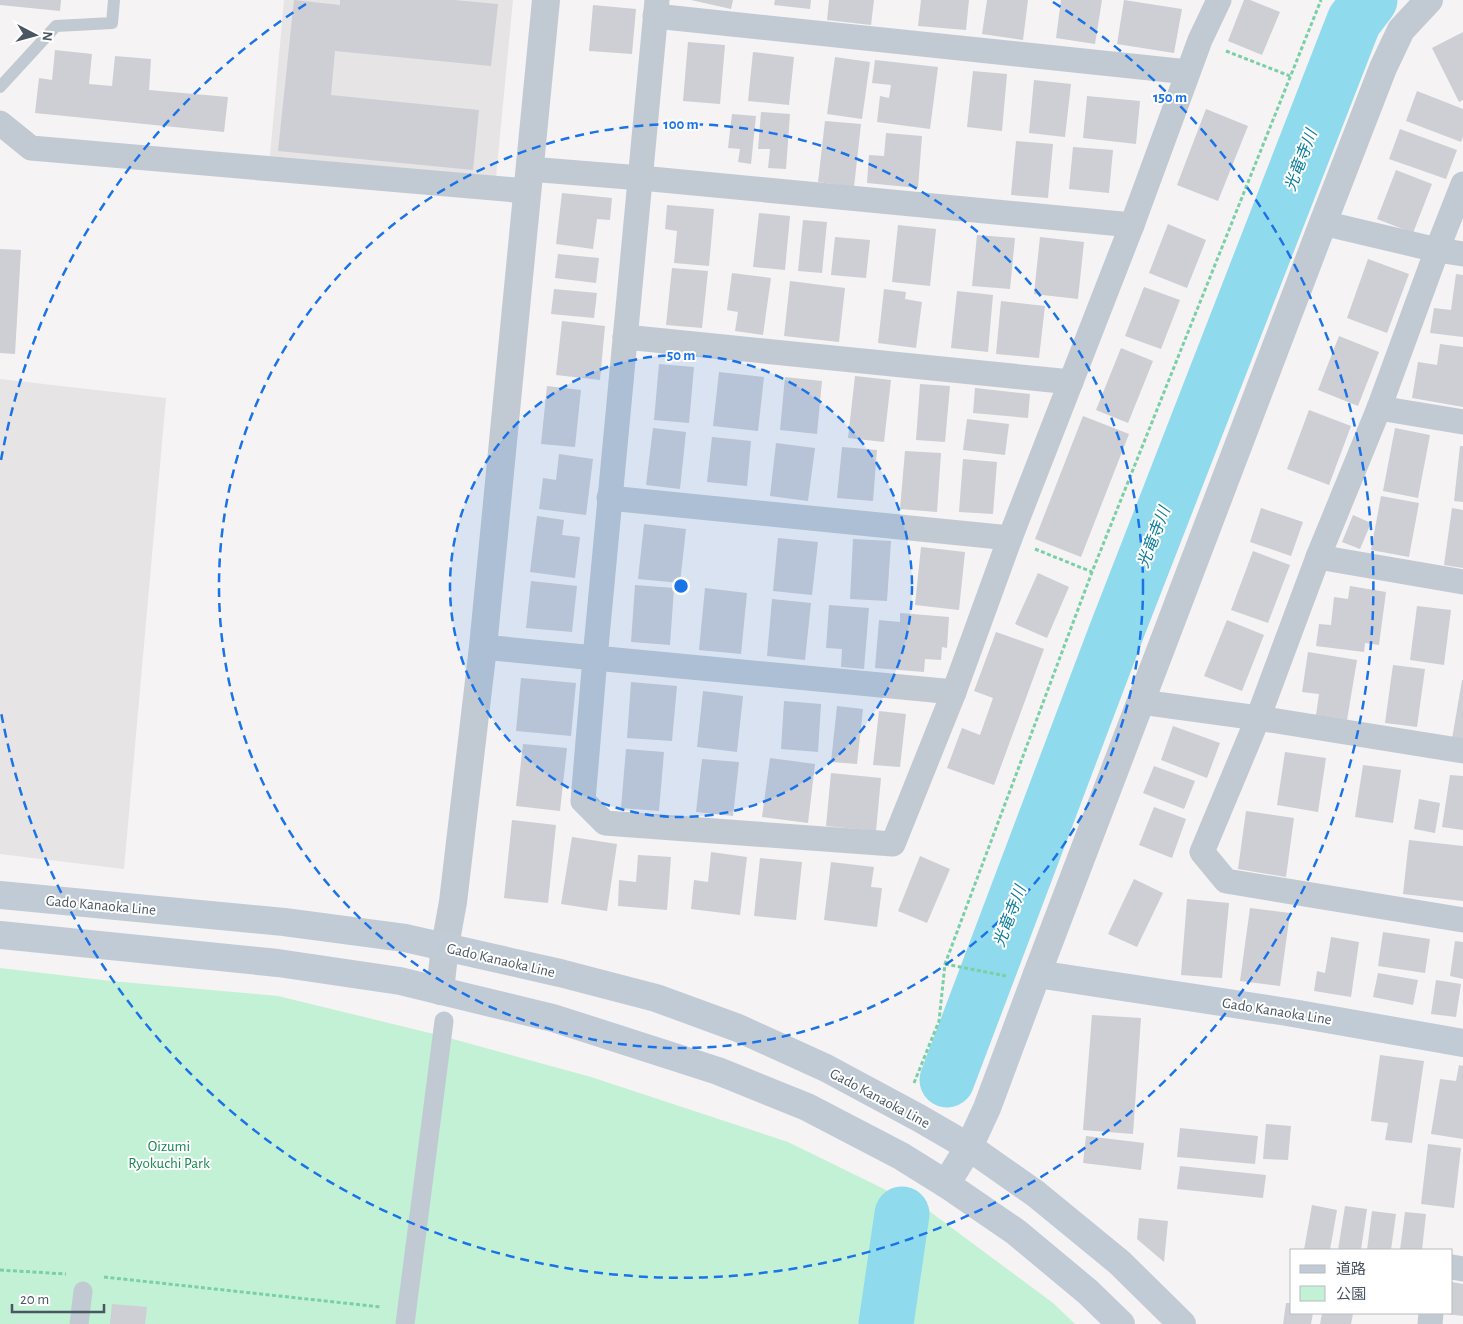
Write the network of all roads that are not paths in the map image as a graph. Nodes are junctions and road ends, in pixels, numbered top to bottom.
1 (114, 0) edge
2 (546, 0) edge
3 (1219, 0) edge
4 (1429, 0) edge
5 (656, 8) edge
6 (1188, 72) junction
7 (0, 87) edge
8 (0, 123) edge
9 (641, 178) junction
10 (528, 180) junction
11 (1463, 184) edge
12 (1323, 223) junction
13 (1132, 225) junction
14 (1437, 250) junction
15 (1463, 254) edge
16 (625, 337) junction
17 (1071, 382) junction
18 (1379, 408) junction
19 (1463, 422) edge
20 (609, 498) junction
21 (1010, 538) junction
22 (1318, 557) junction
23 (1463, 582) edge
24 (483, 647) junction
25 (595, 658) junction
26 (954, 692) junction
27 (1141, 702) junction
28 (1258, 718) junction
29 (1463, 751) edge
30 (0, 895) edge
31 (1463, 920) edge
32 (0, 935) edge
33 (446, 946) junction
34 (1037, 974) junction
35 (440, 991) junction
36 (444, 1022) dead end
37 (1463, 1043) edge
38 (969, 1146) junction
39 (946, 1184) junction
40 (79, 1283) road end
41 (406, 1317) edge
42 (79, 1324) edge
43 (1121, 1324) edge
44 (1182, 1324) edge

1 - 7 lane
2 - 10 street
3 - 6 street
4 - 12 street
5 - 6 street
5 - 9 street
6 - 13 street
8 - 10 street
9 - 10 street
9 - 13 street
9 - 16 street
10 - 24 street
11 - 14 street
12 - 14 street
12 - 27 street
13 - 17 street
14 - 15 street
14 - 18 street
16 - 17 street
16 - 20 street
17 - 21 street
18 - 19 street
18 - 22 street
20 - 21 street
20 - 25 street
21 - 26 street
22 - 23 street
22 - 28 street
24 - 25 street
24 - 33 street
25 - 26 street
25 - 26 street
27 - 28 street
27 - 34 street
28 - 29 street
28 - 31 street
30 - 33 main road, Gado Kanaoka Line
32 - 35 main road
33 - 35 street
33 - 38 main road, Gado Kanaoka Line
34 - 37 main road, Gado Kanaoka Line
34 - 38 main road
35 - 39 main road
36 - 41 street
38 - 39 main road
38 - 44 main road, Gado Kanaoka Line
39 - 43 main road
40 - 42 street

